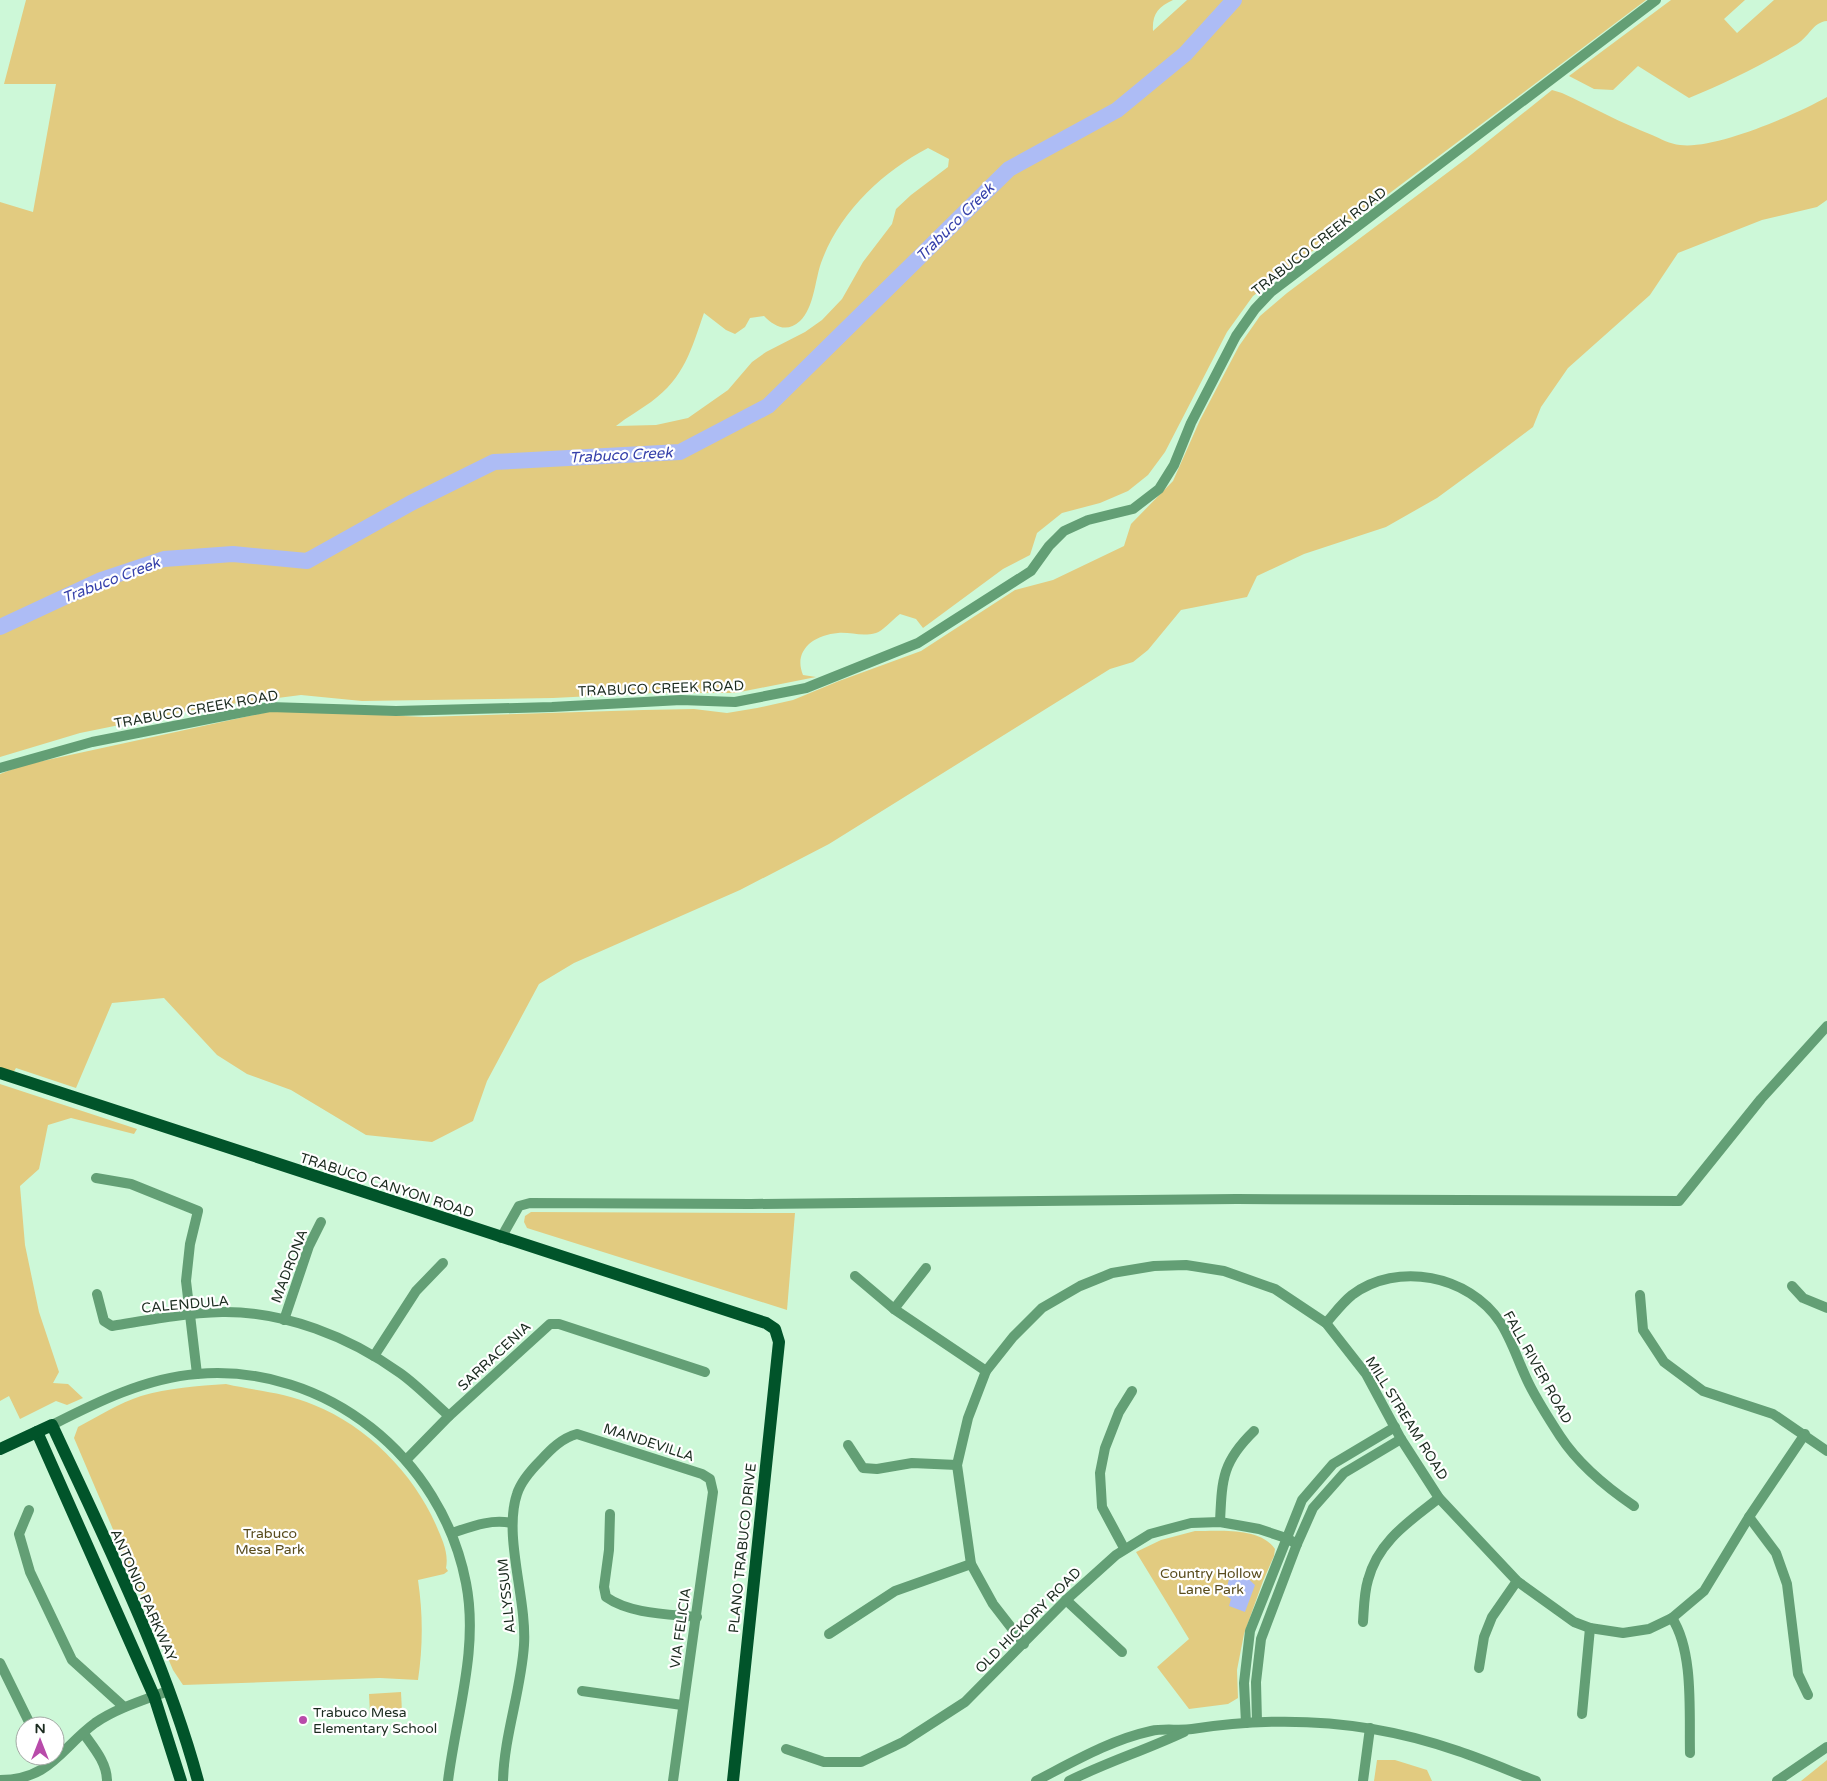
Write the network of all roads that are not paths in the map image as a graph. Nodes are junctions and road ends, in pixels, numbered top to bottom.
1 (1656, 0) edge
2 (0, 768) edge
3 (1827, 1026) edge
4 (0, 1073) edge
5 (96, 1178) dead end
6 (321, 1222) dead end
7 (501, 1238) junction
8 (443, 1263) dead end
9 (926, 1268) dead end
10 (855, 1276) dead end
11 (1792, 1286) dead end
12 (98, 1294) dead end
13 (1640, 1294) dead end
14 (1827, 1308) edge
15 (894, 1309) junction
16 (190, 1314) junction
17 (284, 1320) junction
18 (766, 1323) joint
19 (1326, 1323) junction
20 (374, 1356) junction
21 (986, 1371) junction
22 (705, 1372) dead end
23 (197, 1374) junction
24 (1132, 1391) dead end
25 (449, 1416) junction
26 (52, 1425) junction
27 (1395, 1427) junction
28 (1254, 1431) dead end
29 (37, 1432) junction
30 (577, 1434) joint
31 (1805, 1434) junction
32 (1401, 1439) junction
33 (848, 1445) dead end
34 (0, 1449) edge
35 (1827, 1451) edge
36 (406, 1459) junction
37 (957, 1465) junction
38 (710, 1479) joint
39 (1439, 1498) junction
40 (1634, 1506) dead end
41 (29, 1510) dead end
42 (610, 1514) dead end
43 (1749, 1517) junction
44 (1220, 1522) junction
45 (512, 1523) junction
46 (452, 1533) junction
47 (1286, 1538) junction
48 (1297, 1544) junction
49 (1124, 1548) junction
50 (971, 1564) junction
51 (1517, 1580) junction
52 (1066, 1600) junction
53 (697, 1617) junction
54 (1672, 1618) junction
55 (1362, 1622) dead end
56 (1590, 1628) junction
57 (829, 1634) dead end
58 (1024, 1644) junction
59 (1122, 1652) dead end
60 (0, 1663) edge
61 (1479, 1668) dead end
62 (168, 1691) junction
63 (582, 1691) dead end
64 (1808, 1695) dead end
65 (154, 1696) junction
66 (682, 1705) junction
67 (124, 1707) junction
68 (1582, 1714) dead end
69 (25, 1716) edge
70 (1251, 1722) junction
71 (1370, 1728) junction
72 (1190, 1730) junction
73 (84, 1734) junction
74 (1827, 1747) edge
75 (65, 1749) edge
76 (786, 1749) dead end
77 (1690, 1753) dead end
78 (42, 1766) edge
79 (0, 1780) edge
80 (17, 1780) edge
81 (107, 1781) edge
82 (181, 1781) edge
83 (198, 1781) edge
84 (448, 1781) edge
85 (503, 1781) edge
86 (673, 1781) edge
87 (733, 1781) edge
88 (1036, 1781) edge
89 (1069, 1781) edge
90 (1363, 1781) edge
91 (1536, 1781) edge
92 (1777, 1781) edge

1 - 2 street, TRABUCO CREEK ROAD
3 - 7 street
4 - 7 main road, TRABUCO CANYON ROAD
5 - 16 street
6 - 17 street, MADRONA
7 - 18 main road, TRABUCO CANYON ROAD
8 - 20 street
9 - 15 street
10 - 15 street
11 - 14 street
12 - 16 street, CALENDULA
13 - 31 street
15 - 21 street
16 - 17 street, CALENDULA
16 - 23 street
17 - 20 street, CALENDULA
18 - 87 main road, PLANO TRABUCO DRIVE
19 - 21 street, MILL STREAM ROAD
19 - 27 street, MILL STREAM ROAD
19 - 40 street, FALL RIVER ROAD
20 - 25 street, CALENDULA
21 - 37 street, MILL STREAM ROAD
22 - 25 street, SARRACENIA
23 - 26 street
23 - 36 street
24 - 49 street
25 - 36 street, SARRACENIA
26 - 29 main road
26 - 62 main road, ANTONIO PARKWAY
27 - 32 street, MILL STREAM ROAD
27 - 47 street
28 - 44 street
29 - 34 main road
29 - 65 main road
30 - 38 street, MANDEVILLA
30 - 45 street, ALLYSSUM
31 - 35 street
31 - 43 street, MILL STREAM ROAD
32 - 39 street, MILL STREAM ROAD
32 - 48 street
33 - 37 street
36 - 46 street
37 - 50 street, MILL STREAM ROAD
38 - 53 street, VIA FELICIA
39 - 51 street, MILL STREAM ROAD
39 - 55 street
41 - 67 street
42 - 53 street
43 - 54 street, MILL STREAM ROAD
43 - 64 street
44 - 47 street, OLD HICKORY ROAD
44 - 49 street, OLD HICKORY ROAD
45 - 46 street
45 - 85 street, ALLYSSUM
46 - 84 street
47 - 48 street, OLD HICKORY ROAD
47 - 70 street
48 - 70 street
49 - 52 street, OLD HICKORY ROAD
50 - 57 street
50 - 58 street, MILL STREAM ROAD
51 - 56 street, MILL STREAM ROAD
51 - 61 street
52 - 58 street, OLD HICKORY ROAD
52 - 59 street
53 - 66 street, VIA FELICIA
54 - 56 street, MILL STREAM ROAD
54 - 77 street
56 - 68 street
58 - 76 street, OLD HICKORY ROAD
60 - 69 street
62 - 65 street
62 - 83 main road, ANTONIO PARKWAY
63 - 66 street
65 - 67 street
65 - 82 main road
66 - 86 street, VIA FELICIA
67 - 73 street
70 - 71 street
70 - 72 street
71 - 90 street
71 - 91 street
72 - 88 street
72 - 89 street
73 - 75 street
73 - 81 street
74 - 92 street
78 - 80 street
79 - 80 street

